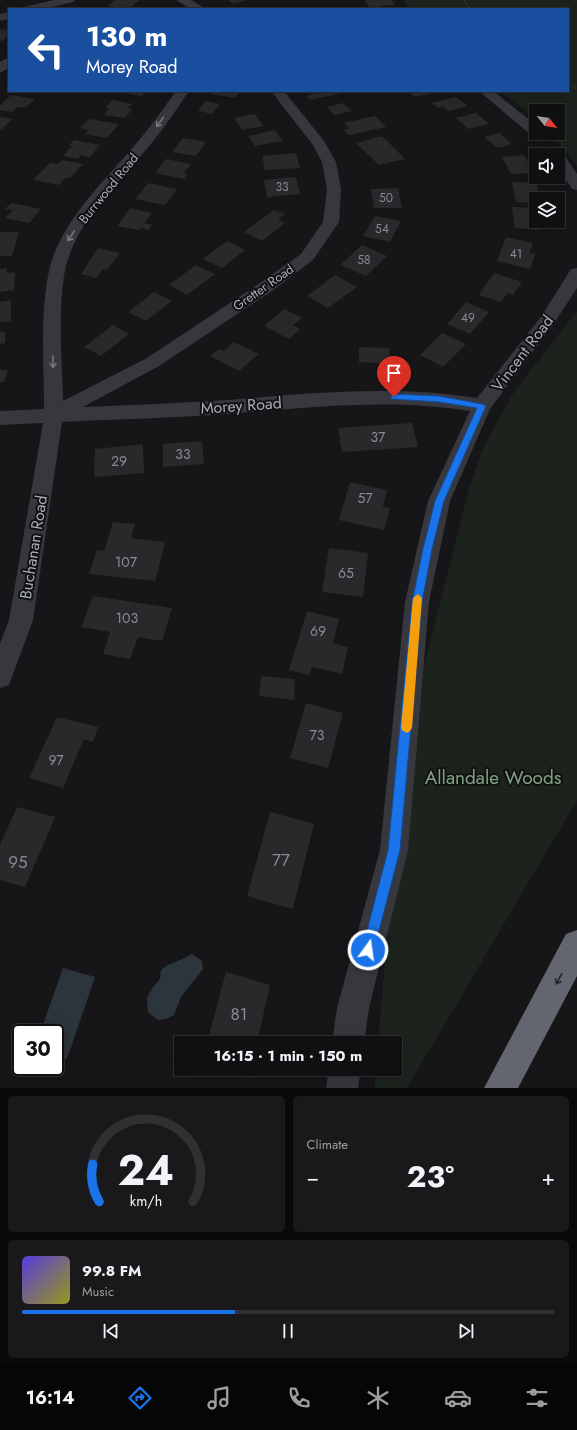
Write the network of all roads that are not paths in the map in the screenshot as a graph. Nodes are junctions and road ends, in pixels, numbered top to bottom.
1 (69, 0) edge
2 (82, 0) edge
3 (182, 0) edge
4 (33, 8) edge
5 (72, 8) edge
6 (198, 8) edge
7 (8, 62) edge
8 (0, 69) edge
9 (182, 92) edge
10 (278, 92) edge
11 (487, 92) edge
12 (529, 127) edge
13 (543, 140) edge
14 (551, 148) edge
15 (565, 166) edge
16 (577, 186) edge
17 (577, 273) edge
18 (482, 406) junction
19 (54, 414) junction
20 (0, 418) edge
21 (0, 677) edge
22 (577, 945) edge
23 (349, 1036) edge
24 (343, 1076) edge
25 (342, 1088) edge
26 (500, 1088) edge

1 - 4 street
2 - 5 street
3 - 6 street
7 - 8 street
9 -> 19 street, Burrwood Road
10 - 19 street, Gretter Road
11 - 12 street
13 - 14 street
15 - 16 street
17 - 18 street, Vincent Road
18 - 19 street, Morey Road
18 - 23 street, Vincent Road
19 - 20 street, Morey Road
19 - 21 street, Buchanan Road
22 -> 26 highway
24 - 25 street

